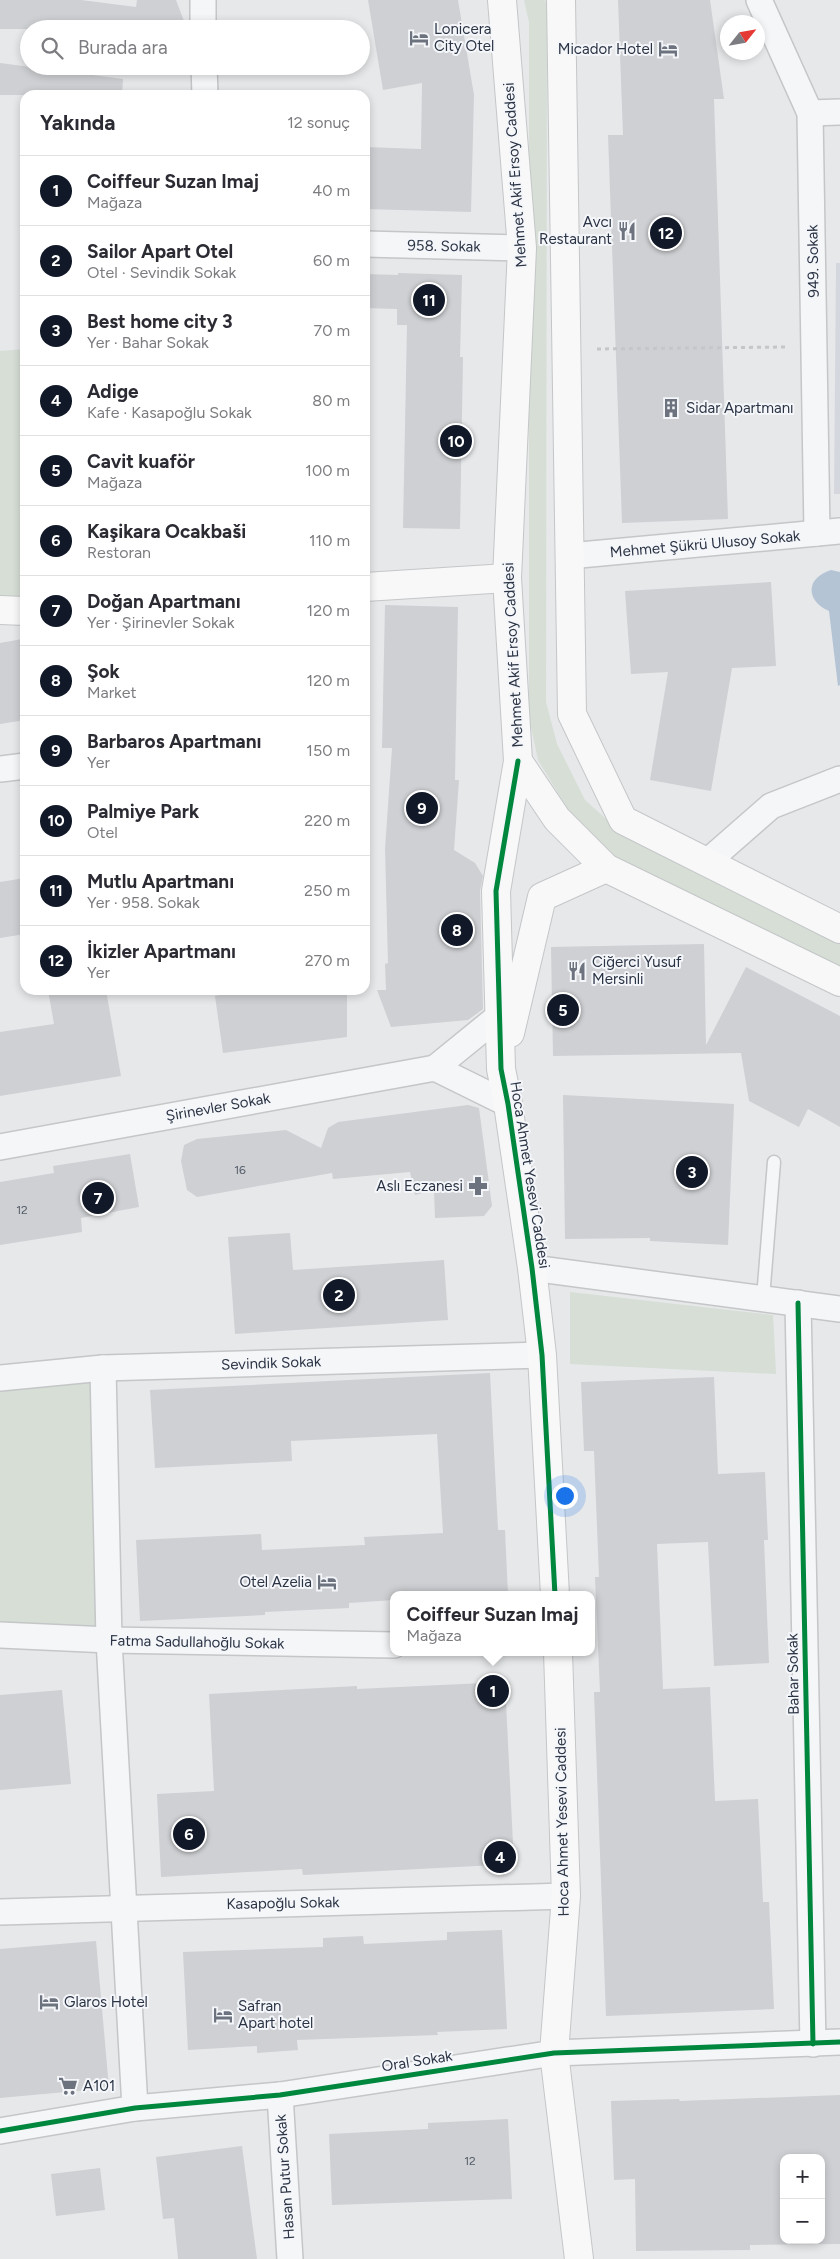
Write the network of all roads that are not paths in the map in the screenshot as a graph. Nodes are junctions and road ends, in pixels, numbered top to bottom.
1 (203, 0) edge
2 (502, 0) edge
3 (560, 0) edge
4 (759, 0) edge
5 (203, 20) edge
6 (204, 75) edge
7 (205, 90) edge
8 (840, 112) edge
9 (810, 113) junction
10 (370, 244) edge
11 (522, 248) junction
12 (828, 532) edge
13 (569, 556) junction
14 (507, 578) junction
15 (370, 587) edge
16 (0, 610) edge
17 (20, 610) edge
18 (518, 761) junction
19 (20, 767) edge
20 (0, 769) edge
21 (840, 779) edge
22 (707, 862) junction
23 (606, 868) junction
24 (840, 929) edge
25 (840, 982) edge
26 (499, 1016) junction
27 (436, 1068) junction
28 (501, 1069) junction
29 (508, 1104) junction
30 (0, 1147) edge
31 (774, 1162) dead end
32 (532, 1268) junction
33 (763, 1298) junction
34 (798, 1303) junction
35 (840, 1309) edge
36 (542, 1355) junction
37 (103, 1368) junction
38 (0, 1378) edge
39 (555, 1591) edge
40 (0, 1635) edge
41 (109, 1640) junction
42 (390, 1645) edge
43 (558, 1656) edge
44 (566, 1896) junction
45 (125, 1907) junction
46 (0, 1912) edge
47 (840, 2042) edge
48 (813, 2044) junction
49 (554, 2053) junction
50 (280, 2095) junction
51 (135, 2108) junction
52 (0, 2131) edge
53 (290, 2259) edge
54 (579, 2259) edge

1 - 5 street
2 - 11 main road, Mehmet Akif Ersoy Caddesi
3 - 13 main road
4 - 9 street, 949. Sokak
6 - 7 street
8 - 9 street
9 - 12 street, 949. Sokak
10 - 11 street, 958. Sokak
11 - 14 main road, Mehmet Akif Ersoy Caddesi
12 - 13 street, Mehmet Şükrü Ulusoy Sokak
13 - 22 main road
14 - 15 main road
14 - 18 main road, Mehmet Akif Ersoy Caddesi
16 - 17 main road
18 - 23 main road, Mehmet Akif Ersoy Caddesi
18 - 26 main road, Hoca Ahmet Yesevi Caddesi
19 - 20 street
21 - 22 street
22 - 24 main road
23 - 25 main road, Mehmet Akif Ersoy Caddesi
23 - 28 main road, Hoca Ahmet Yesevi Caddesi
26 - 27 street, Şirinevler Sokak
26 - 28 main road, Hoca Ahmet Yesevi Caddesi
27 - 29 street
27 - 30 street, Şirinevler Sokak
28 - 29 main road, Hoca Ahmet Yesevi Caddesi
29 - 32 main road, Hoca Ahmet Yesevi Caddesi
31 - 33 lane
32 - 33 street
32 - 36 main road, Hoca Ahmet Yesevi Caddesi
33 - 34 street
34 - 35 street
34 - 48 street, Bahar Sokak
36 - 37 street, Sevindik Sokak
36 - 39 main road, Hoca Ahmet Yesevi Caddesi
37 - 38 street, Sevindik Sokak
37 - 41 street
40 - 41 street, Fatma Sadullahoğlu Sokak
41 - 42 street, Fatma Sadullahoğlu Sokak
41 - 45 street
43 - 44 main road, Hoca Ahmet Yesevi Caddesi
44 - 45 street, Kasapoğlu Sokak
44 - 49 main road, Hoca Ahmet Yesevi Caddesi
45 - 46 street, Kasapoğlu Sokak
45 - 51 street
47 - 48 street, Oral Sokak
48 - 49 street, Oral Sokak
49 - 50 street, Oral Sokak
49 - 54 main road, Hoca Ahmet Yesevi Caddesi
50 - 51 street, Oral Sokak
50 - 53 street, Hasan Putur Sokak
51 - 52 street, Oral Sokak

